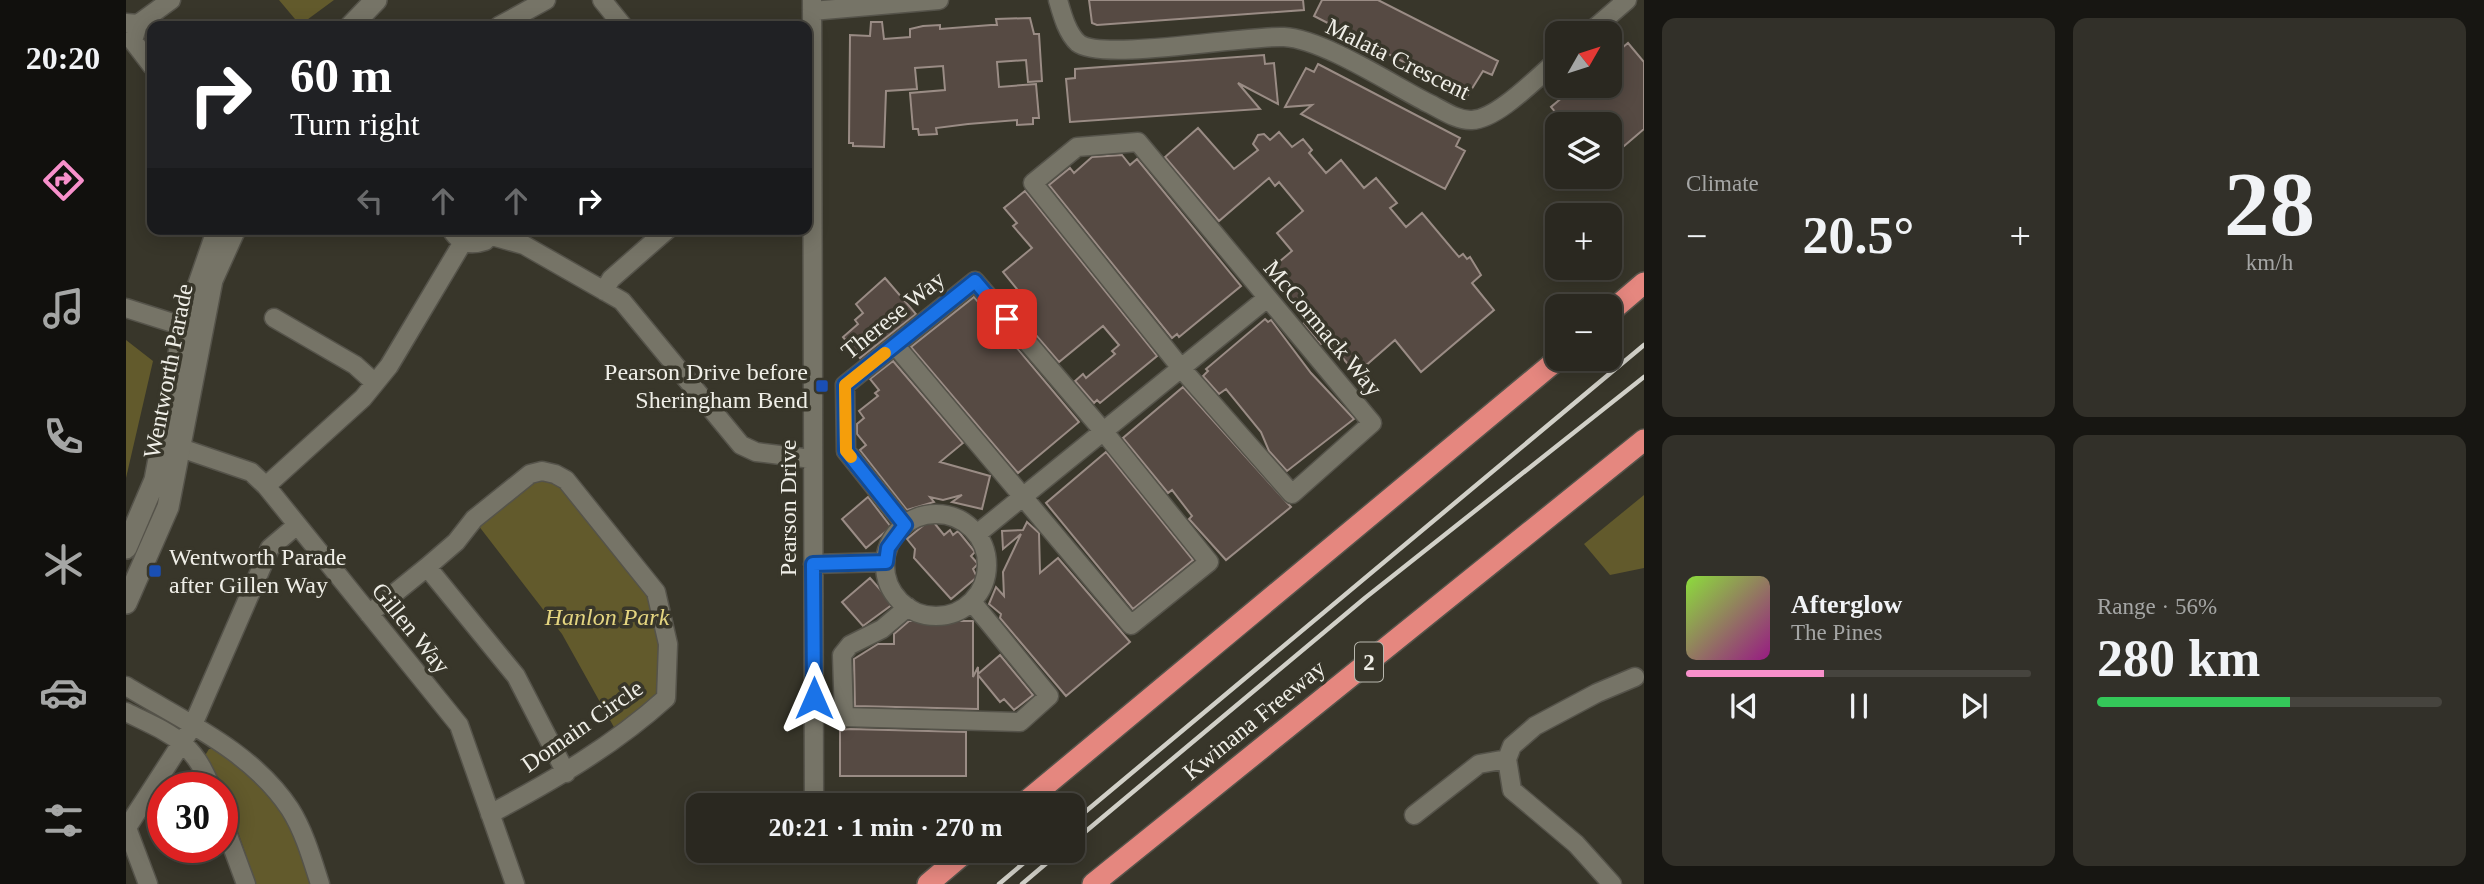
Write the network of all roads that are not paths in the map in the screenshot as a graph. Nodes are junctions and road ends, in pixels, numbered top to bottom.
1 (171, 0) edge
2 (376, 0) edge
3 (546, 0) edge
4 (602, 0) edge
5 (939, 0) edge
6 (1058, 0) edge
7 (1627, 0) edge
8 (812, 5) edge
9 (356, 21) edge
10 (508, 21) edge
11 (619, 21) edge
12 (1603, 21) edge
13 (132, 24) edge
14 (147, 59) edge
15 (1545, 71) edge
16 (216, 235) edge
17 (233, 235) edge
18 (490, 235) edge
19 (501, 235) edge
20 (661, 235) edge
21 (809, 235) edge
22 (457, 236) edge
23 (1644, 283) edge
24 (604, 290) junction
25 (1266, 299) junction
26 (1622, 302) edge
27 (126, 308) edge
28 (274, 318) dead end
29 (193, 329) junction
30 (895, 345) junction
31 (1181, 368) junction
32 (1545, 370) edge
33 (375, 383) junction
34 (1104, 432) junction
35 (1644, 440) edge
36 (171, 444) junction
37 (812, 459) junction
38 (266, 486) junction
39 (1023, 498) junction
40 (298, 525) junction
41 (905, 525) junction
42 (977, 534) junction
43 (126, 548) edge
44 (886, 562) junction
45 (813, 564) junction
46 (427, 567) junction
47 (972, 602) junction
48 (126, 603) edge
49 (908, 607) junction
50 (369, 614) junction
51 (1635, 677) dead end
52 (126, 686) edge
53 (126, 712) edge
54 (188, 734) junction
55 (1507, 759) junction
56 (205, 772) edge
57 (566, 773) junction
58 (814, 793) edge
59 (1037, 793) edge
60 (489, 814) junction
61 (1414, 815) dead end
62 (127, 828) edge
63 (238, 862) edge
64 (953, 863) edge
65 (148, 884) edge
66 (246, 884) edge
67 (320, 884) edge
68 (515, 884) edge
69 (928, 884) edge
70 (1093, 884) edge
71 (1612, 884) edge

1 - 13 street
2 - 9 street
3 - 10 street
4 - 11 street
5 - 8 street
6 - 15 street, Malata Crescent
7 - 12 street
13 - 14 street
16 - 29 street, Wentworth Parade
17 - 29 street, Wentworth Parade
18 - 22 street
19 - 24 street
20 - 24 street
21 - 37 street, Pearson Drive
22 - 33 street
23 - 26 highway
24 - 37 street
25 - 31 street
25 - 31 street, McCormack Way
25 - 31 street, McCormack Way
27 - 29 street
28 - 33 street
29 - 36 street, Wentworth Parade
30 - 34 street, Therese Way
30 - 39 street
30 - 41 street, Therese Way
31 - 34 street
32 - 59 highway
33 - 38 street
34 - 39 street
34 - 39 street
35 - 70 highway, Kwinana Freeway / 2
36 - 38 street, Gillen Way
36 - 43 street, Wentworth Parade
36 - 48 street, Wentworth Parade
37 - 45 street, Pearson Drive
38 - 40 street, Gillen Way
39 - 42 street
40 - 50 street, Gillen Way
40 - 54 street
41 - 42 street
41 - 44 street
42 - 47 street
44 - 45 street
44 - 49 street
45 - 58 street, Pearson Drive
46 - 50 street, Domain Circle
46 - 57 street
46 - 57 street, Domain Circle
47 - 49 street
47 - 49 street
50 - 60 street, Gillen Way
51 - 55 street
52 - 54 street
53 - 54 street
54 - 56 street
54 - 62 street
54 - 67 street
55 - 61 street
55 - 71 street
57 - 60 street, Domain Circle
60 - 68 street, Gillen Way
62 - 65 street
63 - 66 street
64 - 69 highway

